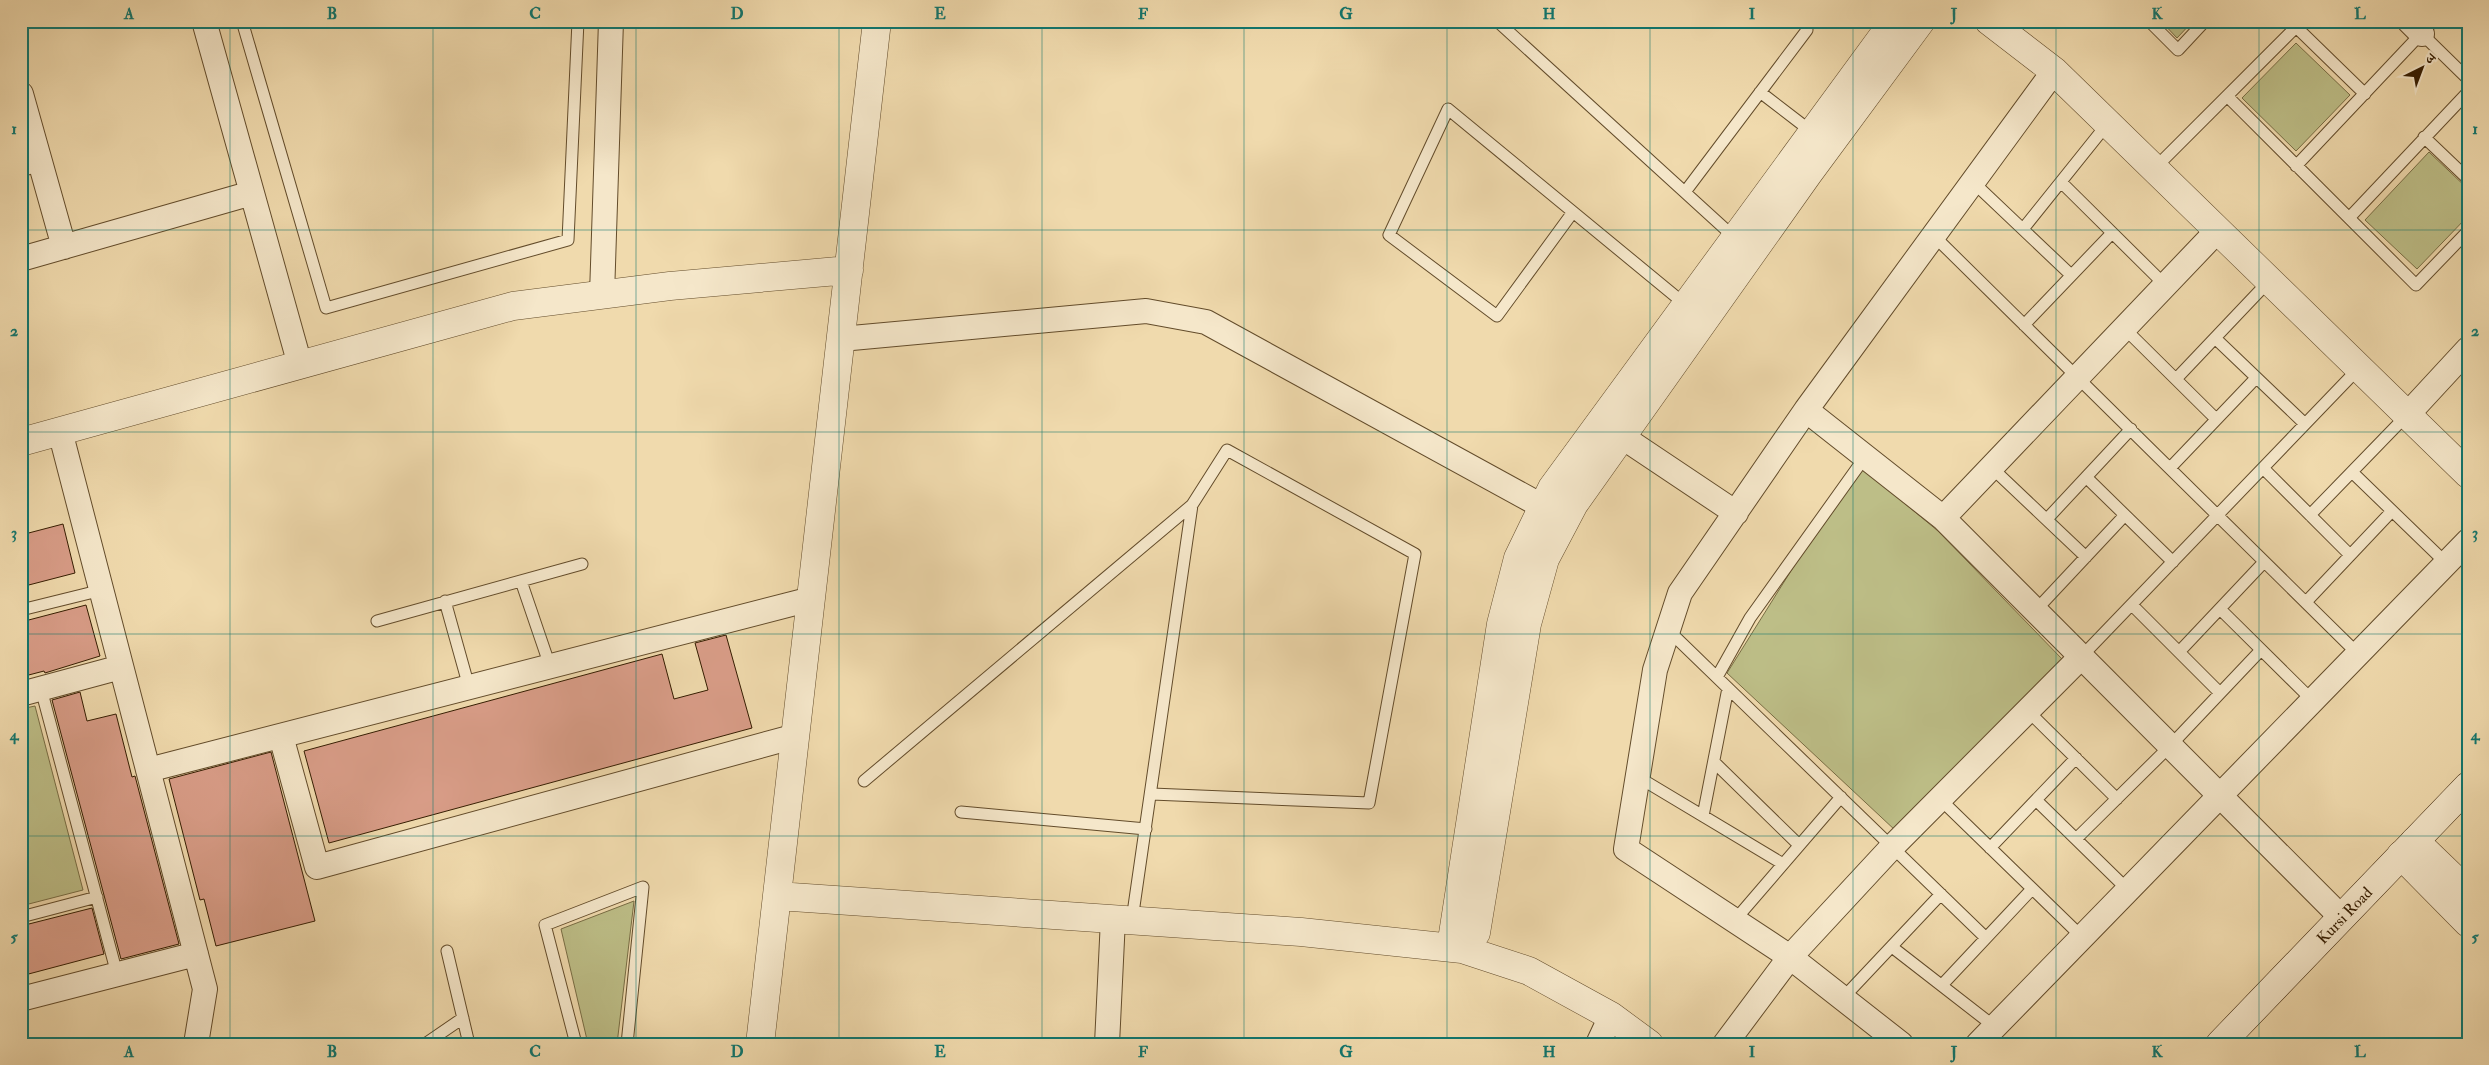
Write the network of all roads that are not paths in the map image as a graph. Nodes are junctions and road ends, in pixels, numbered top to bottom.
1 (204, 21) edge
2 (242, 21) edge
3 (578, 21) edge
4 (611, 21) edge
5 (877, 21) edge
6 (1497, 21) edge
7 (1805, 21) edge
8 (1894, 21) edge
9 (1921, 21) edge
10 (1989, 21) edge
11 (2149, 21) edge
12 (2205, 21) edge
13 (2293, 24) edge
14 (2421, 25) edge
15 (2054, 71) junction
16 (2468, 80) edge
17 (1760, 92) junction
18 (2468, 92) edge
19 (21, 94) edge
20 (2365, 94) junction
21 (2227, 96) junction
22 (2108, 122) junction
23 (1812, 132) junction
24 (2424, 137) junction
25 (2296, 166) junction
26 (31, 168) edge
27 (2155, 168) junction
28 (2468, 180) edge
29 (1973, 182) junction
30 (2061, 182) junction
31 (252, 192) junction
32 (1685, 192) junction
33 (1573, 212) junction
34 (2349, 218) junction
35 (2023, 230) junction
36 (2218, 230) junction
37 (2468, 231) edge
38 (2112, 233) junction
39 (1934, 236) junction
40 (1735, 238) junction
41 (64, 247) junction
42 (21, 259) edge
43 (849, 270) junction
44 (2071, 275) junction
45 (2269, 280) junction
46 (2165, 286) junction
47 (602, 295) junction
48 (1686, 305) junction
49 (2024, 325) junction
50 (2124, 328) junction
51 (2215, 338) junction
52 (841, 340) junction
53 (2468, 349) edge
54 (300, 365) junction
55 (2359, 368) junction
56 (2078, 376) junction
57 (2256, 378) junction
58 (2176, 379) junction
59 (1806, 410) junction
60 (2407, 415) junction
61 (2216, 419) junction
62 (2305, 424) junction
63 (1611, 429) junction
64 (2131, 429) junction
65 (60, 431) junction
66 (21, 442) edge
67 (1866, 456) junction
68 (1992, 467) junction
69 (2170, 468) junction
70 (2263, 468) junction
71 (2352, 472) junction
72 (2468, 474) edge
73 (2086, 477) junction
74 (1192, 505) junction
75 (2392, 510) junction
76 (1554, 513) junction
77 (1736, 513) junction
78 (2217, 515) junction
79 (2310, 515) junction
80 (2125, 516) junction
81 (1943, 518) junction
82 (2047, 519) junction
83 (2468, 541) edge
84 (2349, 554) junction
85 (2086, 557) junction
86 (2173, 562) junction
87 (2264, 562) junction
88 (2446, 563) junction
89 (582, 564) dead end
90 (521, 580) junction
91 (102, 590) junction
92 (811, 598) junction
93 (445, 602) junction
94 (2306, 602) junction
95 (2132, 605) junction
96 (2220, 609) junction
97 (21, 610) edge
98 (2036, 610) junction
99 (376, 620) dead end
100 (1668, 630) junction
101 (2260, 650) junction
102 (2179, 652) junction
103 (2358, 654) junction
104 (2082, 656) junction
105 (550, 666) junction
106 (121, 667) junction
107 (1717, 677) junction
108 (469, 687) junction
109 (1728, 688) junction
110 (31, 691) edge
111 (2220, 693) junction
112 (2312, 700) junction
113 (2028, 711) junction
114 (281, 736) junction
115 (796, 736) junction
116 (2170, 746) junction
117 (2076, 758) junction
118 (1714, 762) junction
119 (148, 770) junction
120 (1638, 777) junction
121 (864, 781) dead end
122 (2466, 792) edge
123 (1152, 794) junction
124 (2220, 795) junction
125 (1840, 797) junction
126 (1940, 799) junction
127 (2117, 799) junction
128 (2036, 800) junction
129 (961, 812) dead end
130 (1703, 816) junction
131 (1146, 829) junction
132 (2076, 839) junction
133 (1799, 845) junction
134 (1892, 847) junction
135 (1990, 848) junction
136 (2408, 848) junction
137 (1783, 864) junction
138 (2032, 888) junction
139 (2128, 890) junction
140 (2468, 892) edge
141 (1941, 894) junction
142 (777, 896) junction
143 (97, 897) junction
144 (21, 917) edge
145 (2341, 917) junction
146 (1122, 919) junction
147 (1734, 920) junction
148 (2468, 923) edge
149 (2082, 937) junction
150 (1986, 938) junction
151 (1892, 947) junction
152 (1462, 950) junction
153 (447, 951) dead end
154 (196, 954) junction
155 (1790, 957) junction
156 (117, 974) junction
157 (1942, 985) junction
158 (1843, 998) junction
159 (21, 999) edge
160 (1612, 1016) junction
161 (463, 1018) junction
162 (1995, 1027) junction
163 (196, 1044) edge
164 (425, 1044) edge
165 (469, 1044) edge
166 (576, 1044) edge
167 (627, 1044) edge
168 (760, 1044) edge
169 (1107, 1044) edge
170 (1598, 1044) edge
171 (1650, 1044) edge
172 (1725, 1044) edge
173 (1901, 1044) edge
174 (1978, 1044) edge
175 (2220, 1044) edge

1 - 31 street
2 - 3 lane
4 - 47 street
5 - 43 street
6 - 32 lane
7 - 17 lane
8 - 23 street
9 - 63 street
10 - 15 street
11 - 12 lane
13 - 20 lane
13 - 21 lane
14 - 16 lane
14 - 20 lane
15 - 22 street
15 - 29 street
17 - 23 lane
17 - 32 lane
18 - 24 lane
19 - 26 street
20 - 25 lane
21 - 25 lane
21 - 27 lane
22 - 27 street
22 - 30 lane
23 - 40 street
24 - 28 lane
24 - 34 lane
25 - 34 lane
26 - 41 street
27 - 36 street
29 - 35 lane
29 - 39 street
30 - 35 lane
30 - 38 lane
31 - 41 street
31 - 54 street
32 - 40 lane
33 - 33 lane
33 - 48 lane
34 - 37 lane
35 - 44 lane
36 - 45 street
36 - 46 street
38 - 44 lane
38 - 46 lane
39 - 49 lane
39 - 59 street
40 - 48 street
41 - 42 street
43 - 47 street
43 - 52 street
44 - 49 lane
45 - 51 lane
45 - 55 street
46 - 50 street
47 - 54 street
48 - 63 street
49 - 56 lane
50 - 56 street
50 - 58 lane
51 - 57 lane
51 - 58 lane
52 - 76 street
52 - 92 street
53 - 60 street
54 - 65 street
55 - 60 street
55 - 62 lane
56 - 64 lane
56 - 68 street
57 - 61 lane
57 - 62 lane
58 - 61 lane
59 - 67 street
59 - 77 street
60 - 71 lane
60 - 72 street
61 - 69 lane
62 - 70 lane
63 - 76 street
63 - 77 street
64 - 69 lane
64 - 73 lane
65 - 66 street
65 - 91 street
67 - 81 street
67 - 107 lane
68 - 81 street
68 - 82 lane
69 - 78 lane
70 - 78 lane
70 - 79 lane
71 - 75 lane
71 - 79 lane
73 - 80 lane
73 - 82 lane
74 - 121 lane
74 - 123 lane
74 - 123 lane
75 - 84 lane
75 - 88 lane
76 - 152 street
77 - 100 street
78 - 86 lane
78 - 87 lane
79 - 84 lane
80 - 85 lane
80 - 86 lane
81 - 98 street
82 - 85 lane
83 - 88 street
84 - 94 lane
85 - 98 lane
86 - 95 lane
87 - 94 lane
87 - 96 lane
88 - 103 street
89 - 90 lane
90 - 93 lane
90 - 105 lane
91 - 97 lane
91 - 106 street
92 - 105 street
92 - 115 street
93 - 99 lane
93 - 108 lane
94 - 103 lane
95 - 102 lane
95 - 104 lane
96 - 101 lane
96 - 102 lane
98 - 104 street
100 - 107 lane
100 - 120 street
101 - 111 lane
101 - 112 lane
102 - 111 lane
103 - 112 street
104 - 113 street
104 - 116 street
105 - 108 street
106 - 110 street
106 - 119 street
107 - 109 lane
108 - 114 street
109 - 118 lane
109 - 125 lane
110 - 143 lane
111 - 116 lane
112 - 124 street
113 - 117 lane
113 - 126 street
114 - 115 street
114 - 119 street
115 - 142 street
116 - 124 street
116 - 127 lane
117 - 127 lane
117 - 128 lane
118 - 130 lane
118 - 133 lane
119 - 154 street
120 - 130 lane
120 - 147 street
122 - 136 street, Kursi Road
123 - 131 lane
124 - 139 street
124 - 145 street
125 - 133 lane
125 - 134 lane
126 - 134 street
126 - 135 lane
127 - 132 lane
128 - 132 lane
128 - 135 lane
129 - 131 lane
130 - 137 lane
131 - 146 lane
132 - 139 lane
133 - 137 lane
134 - 141 lane
134 - 155 street
135 - 138 lane
136 - 140 street
136 - 145 street, Kursi Road
136 - 148 street
137 - 147 lane
138 - 149 lane
138 - 150 lane
139 - 149 street
141 - 150 lane
141 - 151 lane
142 - 146 street
142 - 168 street
143 - 144 lane
143 - 156 lane
145 - 175 street, Kursi Road
146 - 152 street
146 - 169 street
147 - 155 street
149 - 162 street
150 - 157 lane
151 - 157 lane
151 - 158 lane
152 - 160 street
153 - 161 lane
154 - 156 street
154 - 163 street
155 - 158 street
155 - 172 street
156 - 159 street
157 - 162 lane
158 - 173 street
160 - 170 street
160 - 171 street
161 - 164 lane
161 - 165 lane
162 - 174 street
166 - 167 lane

